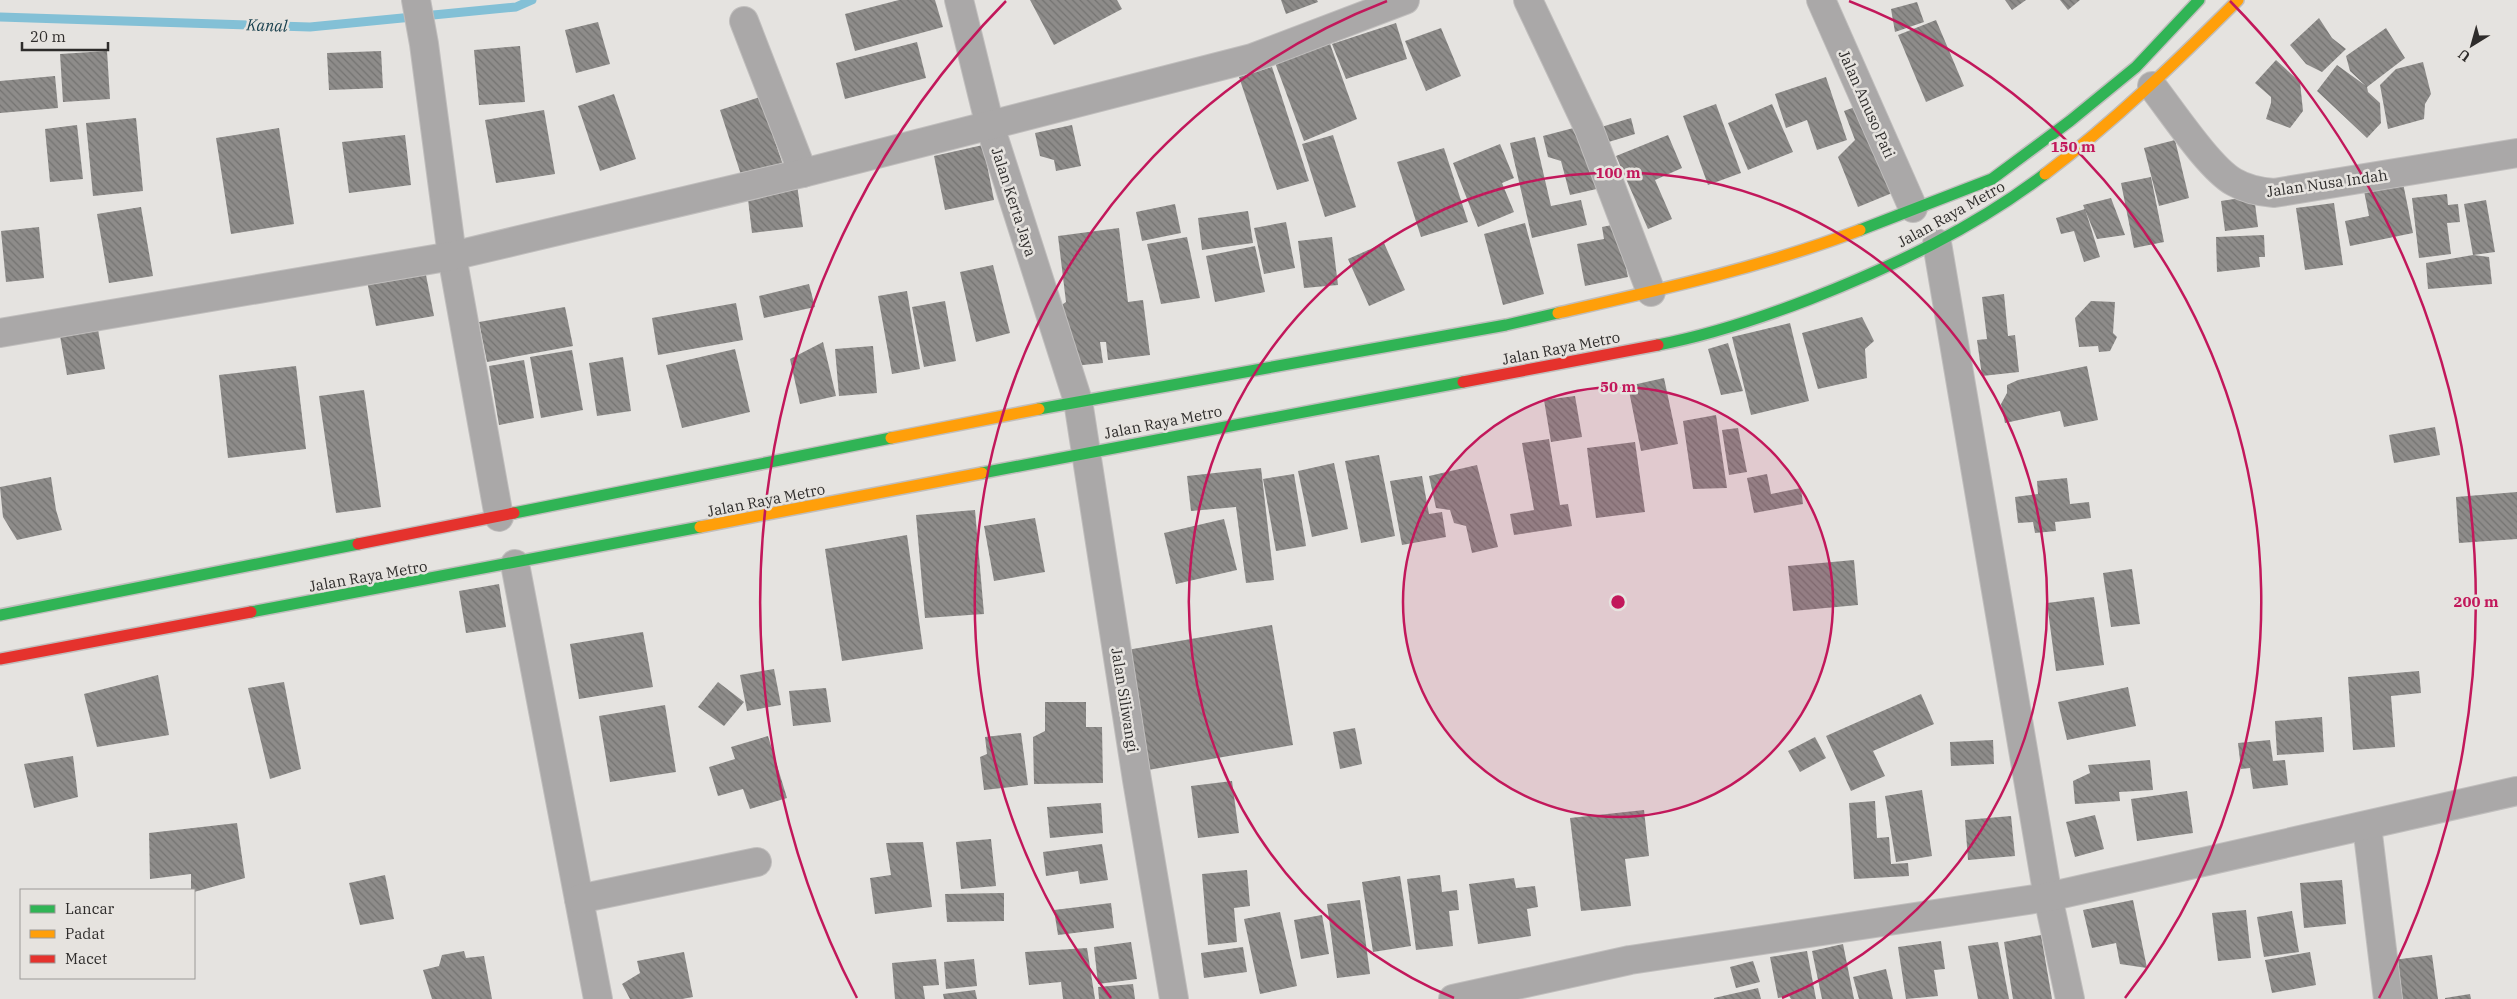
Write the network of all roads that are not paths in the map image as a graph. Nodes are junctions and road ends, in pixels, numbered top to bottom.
1 (416, 0) edge
2 (959, 0) edge
3 (1405, 0) edge
4 (1528, 0) edge
5 (1821, 0) edge
6 (2199, 0) edge
7 (2238, 0) edge
8 (744, 21) dead end
9 (2152, 86) junction
10 (990, 126) junction
11 (2517, 153) edge
12 (803, 173) junction
13 (1913, 208) junction
14 (1937, 243) junction
15 (452, 256) junction
16 (1651, 292) junction
17 (0, 333) edge
18 (1078, 401) junction
19 (1087, 452) junction
20 (499, 517) junction
21 (515, 564) junction
22 (0, 615) edge
23 (0, 659) edge
24 (2517, 791) edge
25 (2367, 826) junction
26 (757, 862) dead end
27 (2048, 897) junction
28 (579, 899) junction
29 (598, 999) edge
30 (1174, 999) edge
31 (1453, 999) edge
32 (2070, 999) edge
33 (2388, 999) edge

1 - 15 street
2 - 10 street, Jalan Kerta Jaya
3 - 10 street
4 - 16 street
5 - 13 street, Jalan Anuso Pati
6 - 13 highway
7 - 9 highway, Jalan Raya Metro
8 - 12 street
9 - 11 street, Jalan Nusa Indah
9 - 14 highway, Jalan Raya Metro
10 - 12 street
10 - 18 street, Jalan Kerta Jaya
12 - 15 street
13 - 16 highway
14 - 19 highway, Jalan Raya Metro
14 - 27 street
15 - 17 street
15 - 20 street
16 - 18 highway
18 - 19 street, Jalan Siliwangi
18 - 20 highway
19 - 21 highway, Jalan Raya Metro
19 - 30 street, Jalan Siliwangi
20 - 22 highway
21 - 23 highway, Jalan Raya Metro
21 - 28 street
24 - 25 street
25 - 27 street
25 - 33 street
26 - 28 street
27 - 31 street
27 - 32 street
28 - 29 street

